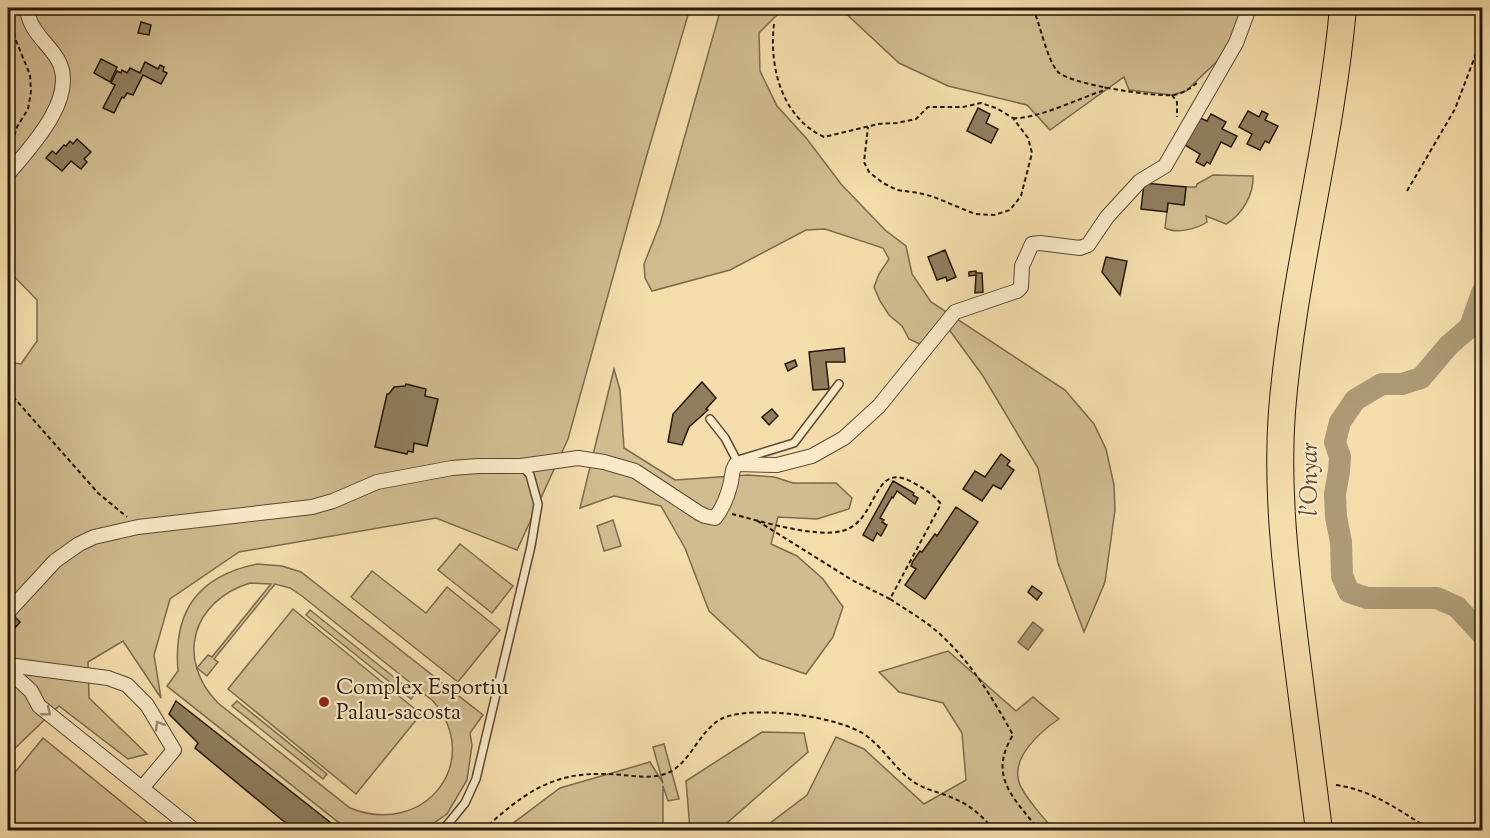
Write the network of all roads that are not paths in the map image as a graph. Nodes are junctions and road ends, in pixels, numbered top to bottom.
1 (26, 8) edge
2 (1249, 8) edge
3 (1343, 8) edge
4 (8, 174) edge
5 (839, 384) dead end
6 (710, 419) dead end
7 (737, 462) junction
8 (521, 466) junction
9 (8, 612) edge
10 (8, 665) edge
11 (8, 670) edge
12 (142, 788) junction
13 (194, 831) edge
14 (443, 831) edge
15 (1319, 831) edge

1 - 4 street
2 - 7 street
3 - 15 highway
5 - 7 lane
6 - 7 lane
7 - 8 street
8 - 9 street
8 - 14 lane
12 -> 10 street
11 -> 12 street
12 - 13 street

